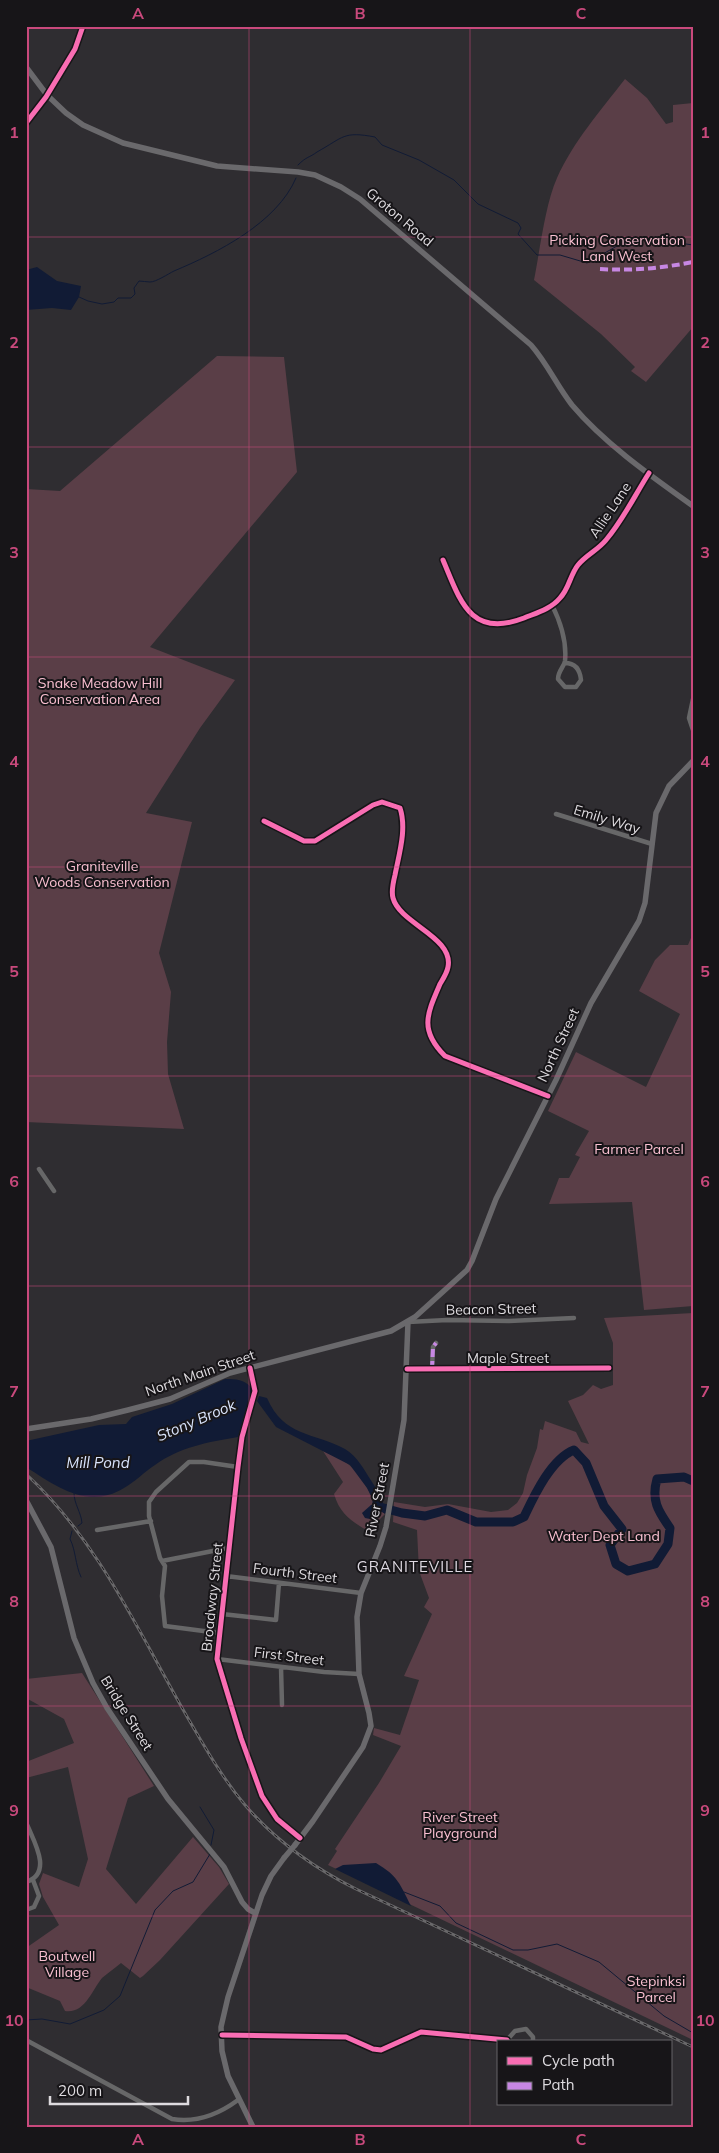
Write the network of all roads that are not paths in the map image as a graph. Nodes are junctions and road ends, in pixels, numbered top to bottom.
1 (83, 26) edge
2 (26, 67) edge
3 (47, 95) junction
4 (26, 123) edge
5 (649, 473) junction
6 (693, 506) edge
7 (443, 560) dead end
8 (552, 605) junction
9 (565, 663) junction
10 (693, 699) edge
11 (693, 730) edge
12 (693, 761) edge
13 (556, 814) dead end
14 (264, 821) dead end
15 (652, 844) junction
16 (548, 1096) junction
17 (39, 1169) dead end
18 (54, 1191) dead end
19 (574, 1318) dead end
20 (408, 1322) junction
21 (436, 1342) dead end
22 (250, 1368) junction
23 (609, 1368) dead end
24 (407, 1369) junction
25 (432, 1369) junction
26 (26, 1429) edge
27 (238, 1467) junction
28 (26, 1500) edge
29 (151, 1520) junction
30 (97, 1530) dead end
31 (228, 1548) junction
32 (162, 1561) junction
33 (226, 1576) junction
34 (279, 1583) junction
35 (361, 1592) junction
36 (222, 1614) junction
37 (219, 1633) junction
38 (217, 1660) junction
39 (281, 1667) junction
40 (359, 1674) junction
41 (282, 1705) dead end
42 (26, 1822) edge
43 (300, 1838) junction
44 (33, 1880) junction
45 (26, 1882) edge
46 (26, 1910) edge
47 (255, 1913) junction
48 (222, 2035) junction
49 (26, 2040) edge
50 (498, 2040) edge
51 (509, 2040) edge
52 (533, 2040) edge
53 (238, 2100) junction
54 (182, 2120) junction
55 (180, 2127) edge
56 (253, 2127) edge

1 - 3 street
2 - 3 main road, Groton Road
3 - 4 street
3 - 5 main road, Groton Road
5 - 6 main road, Groton Road
5 - 8 street, Allie Lane
7 - 8 street, Allie Lane
8 - 9 street
9 - 9 street
10 - 11 street
12 - 15 main road, North Street
13 - 15 street, Emily Way
14 - 16 street
15 - 16 main road, North Street
16 - 20 main road, North Street
17 - 18 street
19 - 20 street, Beacon Street
20 - 22 main road, North Main Street
20 - 24 main road, River Street
21 - 25 street
22 - 26 main road, North Main Street
22 - 27 street, Broadway Street
23 - 25 street, Maple Street
24 - 25 street, Maple Street
24 - 35 main road, River Street
27 - 29 street
27 - 31 street, Broadway Street
28 - 47 main road, Bridge Street
29 - 30 street
29 - 32 street
31 - 32 street
31 - 33 street, Broadway Street
32 - 37 street
33 - 34 street, Fourth Street
33 - 36 street, Broadway Street
34 - 35 street, Fourth Street
34 - 36 street
35 - 40 main road, River Street
36 - 37 street, Broadway Street
37 - 38 street, Broadway Street
38 - 39 street, First Street
38 - 43 street, Broadway Street
39 - 40 street, First Street
39 - 41 street
40 - 43 main road, River Street
42 - 44 street
43 - 47 main road, River Street, bridge
44 - 45 street
44 - 46 street
47 - 48 main road, River Street
48 - 50 street
48 - 53 main road, River Street
49 - 54 street
51 - 52 street
53 - 54 street
53 - 56 main road, River Street
54 - 55 street

